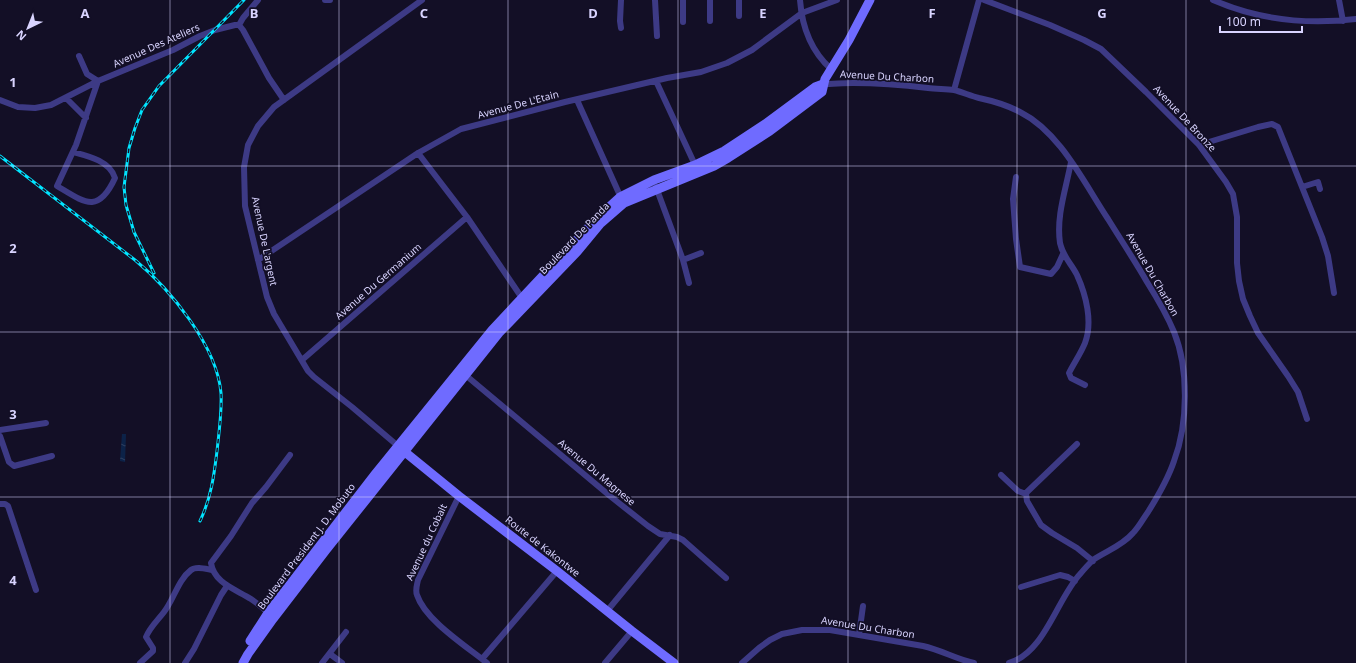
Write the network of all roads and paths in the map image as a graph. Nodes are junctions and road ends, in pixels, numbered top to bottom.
1 (258, 0) edge
2 (325, 0) edge
3 (330, 0) edge
4 (422, 0) edge
5 (621, 0) edge
6 (655, 0) edge
7 (683, 0) edge
8 (710, 0) edge
9 (740, 0) edge
10 (800, 0) edge
11 (837, 0) edge
12 (870, 0) edge
13 (979, 0) edge
14 (984, 0) edge
15 (1213, 0) edge
16 (1339, 0) edge
17 (802, 13) junction
18 (739, 16) dead end
19 (1356, 19) edge
20 (1343, 20) junction
21 (710, 21) dead end
22 (683, 22) dead end
23 (239, 25) junction
24 (621, 28) dead end
25 (657, 36) dead end
26 (79, 56) dead end
27 (831, 69) junction
28 (98, 81) junction
29 (656, 81) junction
30 (823, 84) junction
31 (954, 90) junction
32 (66, 98) junction
33 (0, 100) edge
34 (284, 100) junction
35 (577, 100) junction
36 (86, 118) junction
37 (1199, 145) junction
38 (73, 152) junction
39 (418, 153) junction
40 (1071, 162) junction
41 (697, 169) junction
42 (1016, 176) dead end
43 (654, 180) junction
44 (1302, 186) junction
45 (1320, 188) dead end
46 (656, 190) junction
47 (622, 200) junction
48 (467, 217) junction
49 (701, 253) dead end
50 (1063, 254) junction
51 (258, 260) junction
52 (683, 260) junction
53 (689, 283) dead end
54 (1334, 293) dead end
55 (524, 301) junction
56 (302, 360) junction
57 (463, 373) junction
58 (1085, 385) dead end
59 (1307, 419) dead end
60 (46, 423) dead end
61 (0, 430) edge
62 (0, 436) edge
63 (1077, 444) dead end
64 (401, 448) junction
65 (290, 455) dead end
66 (52, 456) dead end
67 (1001, 475) dead end
68 (1026, 494) junction
69 (459, 496) junction
70 (0, 504) edge
71 (670, 535) junction
72 (1093, 561) junction
73 (212, 570) junction
74 (557, 571) junction
75 (305, 572) junction
76 (726, 578) dead end
77 (1075, 581) junction
78 (227, 586) junction
79 (1021, 587) dead end
80 (36, 590) dead end
81 (863, 606) dead end
82 (607, 611) junction
83 (268, 613) junction
84 (632, 631) junction
85 (346, 632) dead end
86 (859, 635) junction
87 (330, 654) junction
88 (484, 661) edge
89 (140, 663) edge
90 (185, 663) edge
91 (237, 663) edge
92 (243, 663) edge
93 (322, 663) edge
94 (342, 663) edge
95 (605, 663) edge
96 (674, 663) edge
97 (742, 663) edge
98 (974, 663) edge
99 (1009, 663) edge

1 - 23 street
2 - 3 street
4 - 34 street, Avenue De L'argent
5 - 24 street
6 - 25 street
7 - 22 street
8 - 21 street
9 - 18 street
10 - 17 street
11 - 17 street, Avenue De L'Etain
12 - 27 street, Boulevard De Panda
13 - 31 street
14 - 37 street, Avenue De Bronze
15 - 20 street
16 - 20 street
17 - 27 street
17 - 29 street, Avenue De L'Etain
19 - 20 street
23 - 28 street, Avenue Des Ateliers
23 - 34 street
26 - 28 street
27 - 30 street, Boulevard De Panda
28 - 32 street, Avenue Des Ateliers
28 - 36 street
29 - 35 street, Avenue De L'Etain
29 - 41 street
30 - 31 street, Avenue Du Charbon
30 - 41 street, Boulevard De Panda
31 - 40 street, Avenue Du Charbon
32 - 33 street, Avenue Des Ateliers
32 - 36 street
34 - 51 street, Avenue De L'argent
35 - 39 street, Avenue De L'Etain
35 - 47 street
36 - 38 street
37 - 44 street
37 - 59 street, Avenue De Bronze
38 - 38 street
39 - 48 street
39 - 51 street, Avenue De L'Etain
40 - 50 street
40 - 72 street, Avenue Du Charbon
41 - 43 street, Boulevard De Panda
41 - 46 street, Boulevard De Panda
42 - 50 street
43 - 46 street
43 - 47 street, Boulevard De Panda
44 - 45 street
44 - 54 street
46 - 47 street, Boulevard De Panda
46 - 52 street
47 - 55 street, Boulevard De Panda
48 - 55 street
48 - 56 street, Avenue Du Germanium
49 - 52 street
50 - 58 street
51 - 56 street, Avenue De L'argent
52 - 53 street
55 - 57 street, Boulevard De Panda
56 - 64 street, Avenue De L'argent
57 - 64 street, Boulevard De Panda
57 - 71 street, Avenue Du Magnese
60 - 61 street
62 - 66 street
63 - 68 street
64 - 69 street, Route de Kakontwe
64 - 75 street, Boulevard President J. D. Mobuto
65 - 73 street
67 - 68 street
68 - 72 street
69 - 74 street, Route de Kakontwe
69 - 88 street, Avenue du Cobalt
70 - 80 street
71 - 76 street, Avenue Du Magnese
71 - 82 street
72 - 77 street, Avenue Du Charbon
73 - 78 street
73 - 89 street
74 - 82 street, Route de Kakontwe
74 - 88 street
75 - 83 street, Boulevard President J. D. Mobuto
75 - 92 street, Boulevard President J. D. Mobuto
77 - 79 street
77 - 99 street, Avenue Du Charbon
78 - 83 street
78 - 90 street
81 - 86 street
82 - 84 street, Route de Kakontwe
83 - 91 street, Boulevard President J. D. Mobuto
84 - 95 street
84 - 96 street, Route de Kakontwe
85 - 87 street
86 - 97 street, Avenue Du Charbon
86 - 98 street, Avenue Du Charbon
87 - 93 street
87 - 94 street

